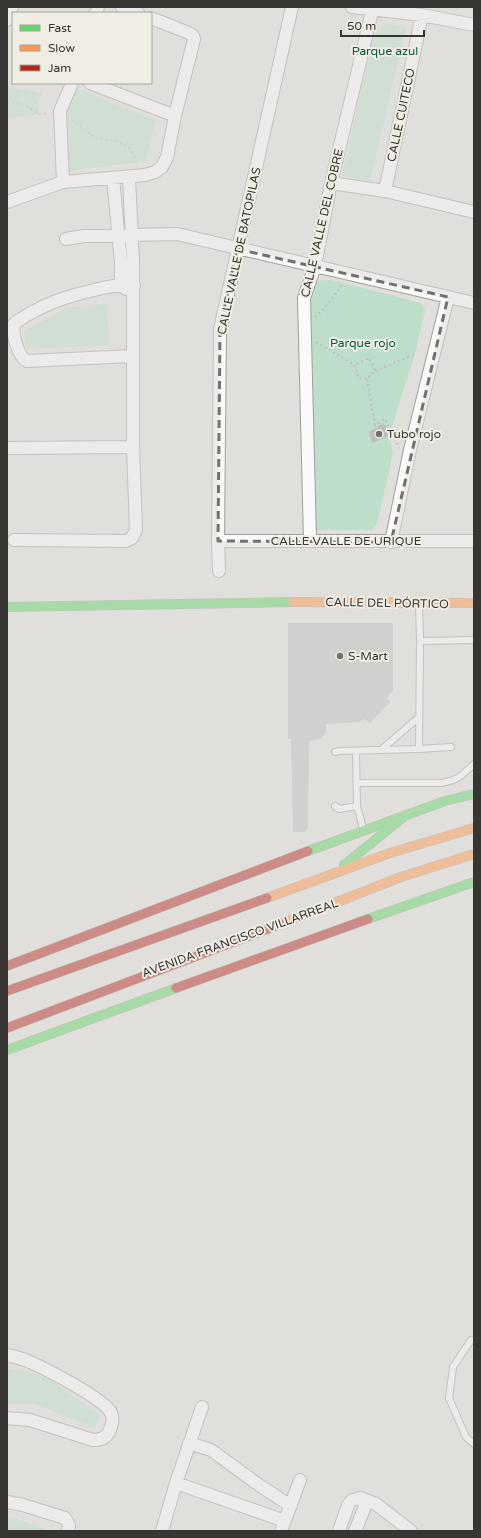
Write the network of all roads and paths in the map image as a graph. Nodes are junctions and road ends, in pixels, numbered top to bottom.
1 (12, 7) edge
2 (122, 7) edge
3 (292, 7) edge
4 (352, 7) edge
5 (372, 9) edge
6 (135, 12) edge
7 (422, 15) junction
8 (152, 18) edge
9 (7, 20) edge
10 (474, 25) edge
11 (72, 84) edge
12 (93, 84) edge
13 (7, 101) edge
14 (60, 111) junction
15 (175, 116) junction
16 (134, 176) junction
17 (113, 178) junction
18 (63, 182) junction
19 (331, 184) junction
20 (385, 191) junction
21 (7, 202) edge
22 (473, 208) edge
23 (118, 235) junction
24 (133, 236) junction
25 (66, 240) dead end
26 (237, 249) junction
27 (314, 266) junction
28 (344, 283) dead end
29 (121, 284) junction
30 (134, 285) junction
31 (448, 297) junction
32 (133, 298) junction
33 (474, 303) edge
34 (311, 321) dead end
35 (312, 340) dead end
36 (415, 354) dead end
37 (133, 356) junction
38 (355, 365) junction
39 (375, 371) junction
40 (367, 379) junction
41 (133, 447) junction
42 (7, 448) edge
43 (406, 466) junction
44 (14, 540) dead end
45 (310, 540) junction
46 (474, 540) edge
47 (218, 541) junction
48 (390, 542) junction
49 (219, 570) dead end
50 (419, 603) junction
51 (474, 604) edge
52 (7, 607) edge
53 (474, 640) edge
54 (420, 641) junction
55 (419, 717) junction
56 (451, 747) dead end
57 (419, 749) junction
58 (381, 750) junction
59 (356, 751) junction
60 (335, 752) dead end
61 (474, 764) edge
62 (357, 783) junction
63 (474, 794) edge
64 (334, 806) dead end
65 (357, 806) junction
66 (406, 815) junction
67 (474, 828) edge
68 (364, 830) junction
69 (474, 854) edge
70 (334, 873) junction
71 (474, 882) edge
72 (103, 958) junction
73 (7, 966) edge
74 (7, 981) edge
75 (111, 986) junction
76 (7, 991) edge
77 (45, 1024) dead end
78 (7, 1028) edge
79 (26, 1033) dead end
80 (7, 1042) edge
81 (7, 1050) edge
82 (471, 1340) dead end
83 (7, 1355) edge
84 (202, 1407) dead end
85 (7, 1418) edge
86 (189, 1443) junction
87 (474, 1444) edge
88 (300, 1480) dead end
89 (176, 1483) junction
90 (361, 1498) junction
91 (7, 1502) edge
92 (291, 1506) junction
93 (283, 1526) edge
94 (68, 1531) edge
95 (162, 1531) edge
96 (338, 1531) edge
97 (355, 1531) edge
98 (411, 1531) edge

1 - 9 street
2 - 6 street
3 - 26 street, CALLE VALLE DE BATOPILAS
4 - 5 street
5 - 7 street
5 - 19 street, CALLE VALLE DEL COBRE
7 - 10 street
7 - 20 street, CALLE CUITECO
8 - 15 street
11 - 14 street
12 - 15 street
13 - 14 path
14 - 16 path
14 - 18 street
15 - 16 street
16 - 17 street
16 - 24 street
17 - 18 street
17 - 23 street
18 - 21 street
19 - 20 street
19 - 27 street, CALLE VALLE DEL COBRE
20 - 22 street
23 - 24 street
23 - 25 street
23 - 29 street
24 - 26 street
24 - 30 street
26 - 27 street
26 - 47 street, CALLE VALLE DE BATOPILAS
27 - 31 street
27 - 45 street, CALLE VALLE DEL COBRE
28 - 34 path
29 - 30 street
29 - 32 street
29 - 37 street
30 - 32 street
31 - 33 street
31 - 43 street
32 - 37 street
35 - 38 path
36 - 39 path
37 - 41 street
38 - 39 path
38 - 40 path
39 - 40 path
40 - 43 path
41 - 42 street
41 - 44 street
43 - 48 street
45 - 47 street, CALLE VALLE DE URIQUE
45 - 48 street, CALLE VALLE DE URIQUE
46 - 48 street, CALLE VALLE DE URIQUE
47 - 49 street, CALLE VALLE DE BATOPILAS
50 - 51 main road, CALLE DEL PÓRTICO
50 - 52 main road, CALLE DEL PÓRTICO
50 - 54 lane
53 - 54 lane
54 - 55 lane
55 - 57 lane
55 - 58 lane
56 - 57 lane
57 - 58 lane
58 - 59 lane
59 - 60 lane
59 - 62 lane
61 - 62 lane
62 - 65 lane
63 - 66 main road
64 - 65 lane
65 - 68 lane
66 - 68 main road
66 - 70 main road
67 - 70 main road
68 - 73 main road
69 - 75 main road, AVENIDA FRANCISCO VILLARREAL
70 - 72 main road
71 - 81 main road
72 - 74 main road
72 - 76 main road
75 - 77 main road
75 - 78 main road, AVENIDA FRANCISCO VILLARREAL
79 - 80 main road
82 - 87 lane
83 - 85 street
84 - 86 street
86 - 89 street
86 - 92 street
88 - 92 street
89 - 93 street
89 - 95 street
90 - 96 street
90 - 97 street
90 - 98 street
91 - 94 street
92 - 93 street

